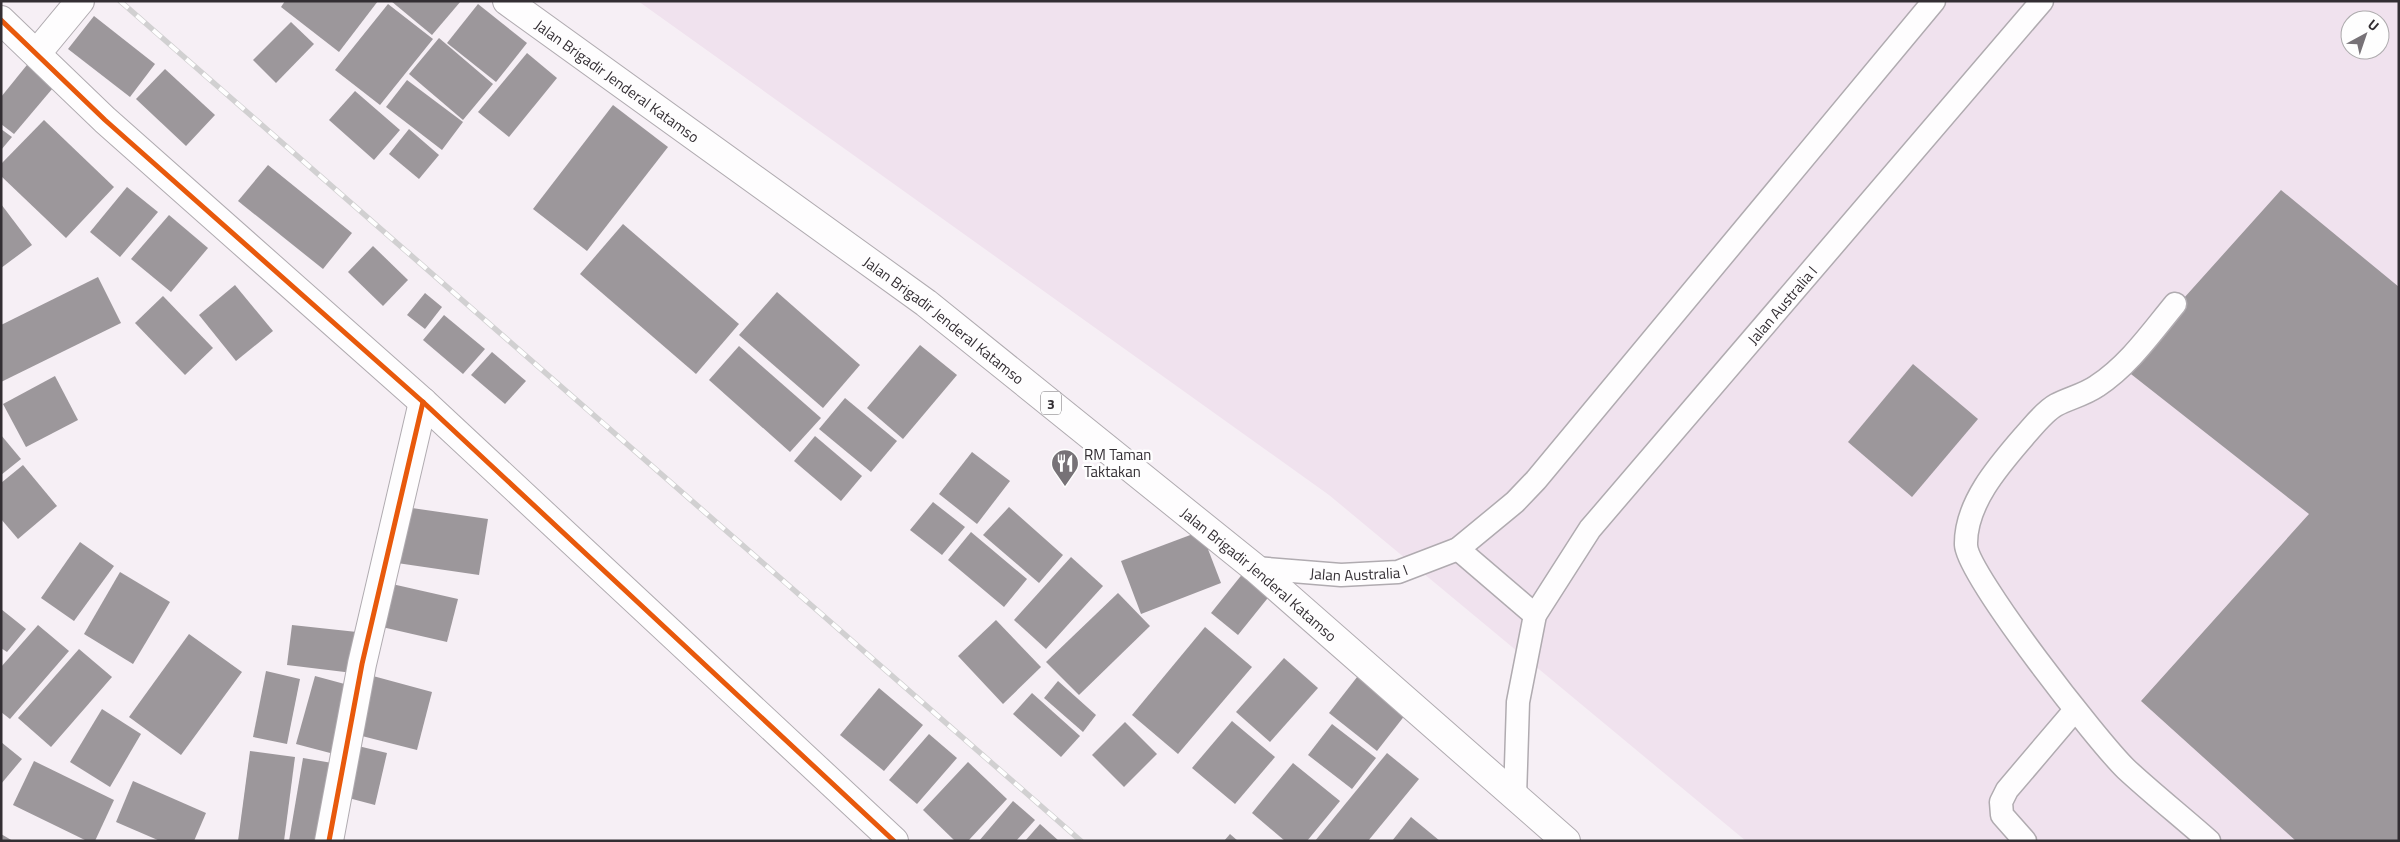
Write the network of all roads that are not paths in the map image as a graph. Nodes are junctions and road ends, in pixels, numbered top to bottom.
1 (80, 1) edge
2 (507, 1) edge
3 (1934, 1) edge
4 (2042, 1) edge
5 (1, 20) edge
6 (37, 53) junction
7 (2175, 304) dead end
8 (423, 402) junction
9 (1458, 549) junction
10 (1255, 568) junction
11 (1534, 616) junction
12 (2075, 710) junction
13 (1516, 797) junction
14 (328, 841) edge
15 (894, 841) edge
16 (1566, 841) edge
17 (2025, 841) edge
18 (2209, 841) edge

1 - 6 main road
2 - 10 main road, Jalan Brigadir Jenderal Katamso / 3
3 - 9 lane, Jalan Australia I
4 - 11 lane, Jalan Australia I
5 - 6 main road
6 - 8 main road
7 - 12 lane
8 - 14 main road
8 - 15 main road
9 - 10 lane, Jalan Australia I
9 - 11 lane
10 - 13 main road, Jalan Brigadir Jenderal Katamso / 3
11 - 13 lane, Jalan Australia I
12 - 17 lane
12 - 18 lane
13 - 16 main road, Jalan Brigadir Jenderal Katamso / 3

